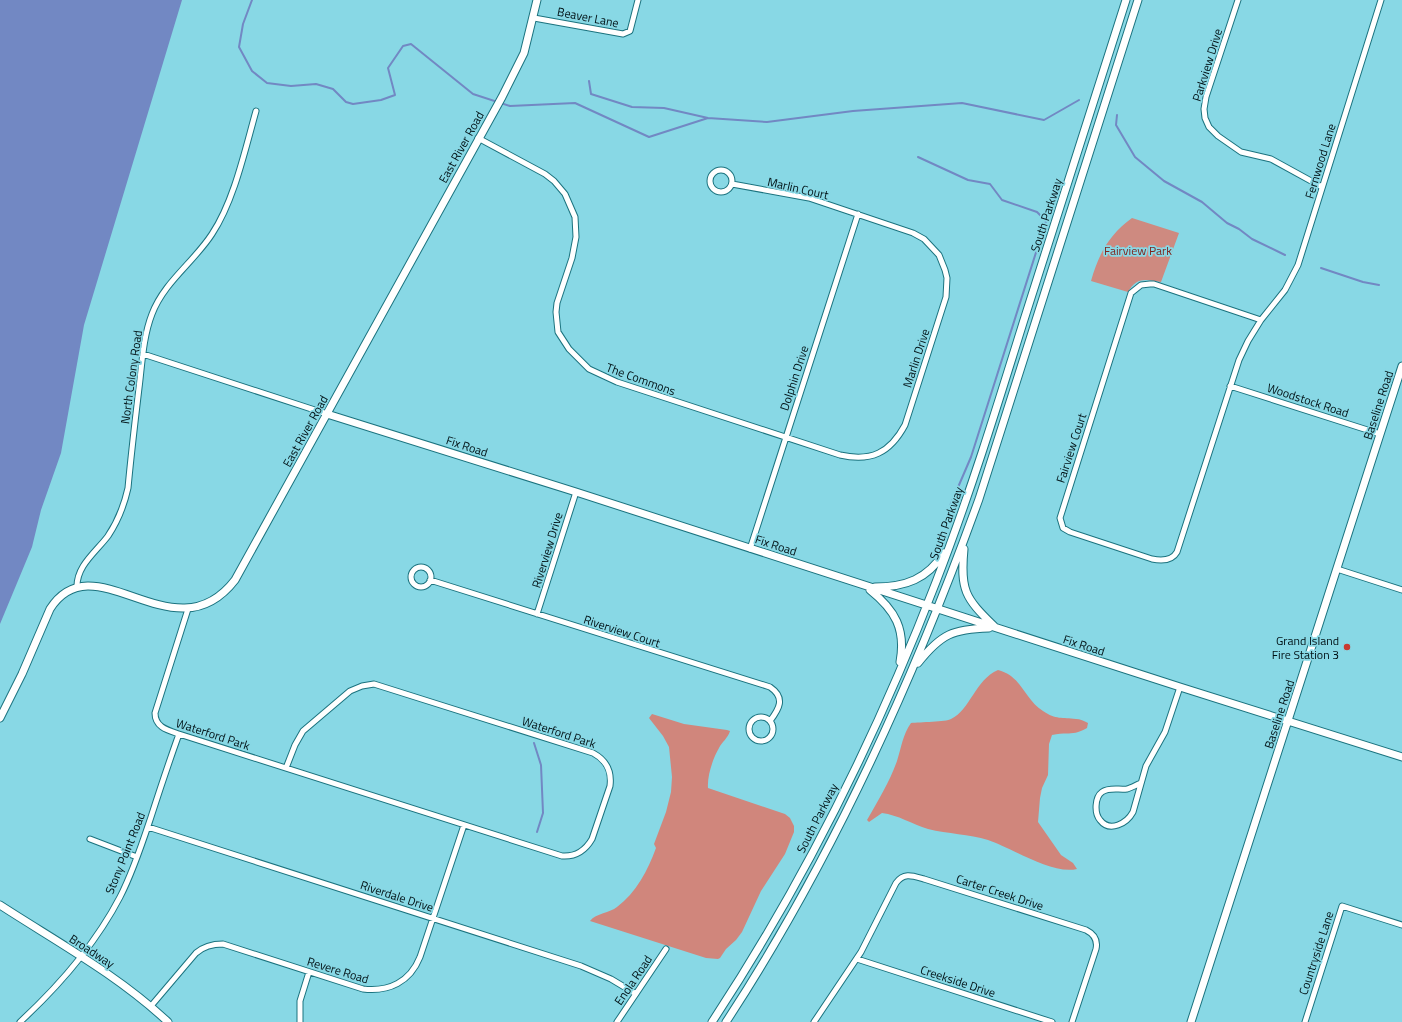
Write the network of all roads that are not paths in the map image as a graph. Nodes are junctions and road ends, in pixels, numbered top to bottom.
1 (537, 0) edge
2 (638, 0) edge
3 (1126, 0) edge
4 (1138, 0) edge
5 (1238, 0) edge
6 (1381, 0) edge
7 (534, 18) junction
8 (256, 111) dead end
9 (478, 138) junction
10 (732, 184) junction
11 (1322, 187) junction
12 (858, 214) junction
13 (1261, 320) junction
14 (143, 354) junction
15 (1402, 366) edge
16 (1401, 375) edge
17 (1230, 386) junction
18 (327, 414) junction
19 (1380, 434) junction
20 (786, 438) junction
21 (576, 492) junction
22 (955, 533) junction
23 (964, 539) junction
24 (750, 548) junction
25 (1337, 569) junction
26 (430, 580) junction
27 (867, 587) junction
28 (77, 588) junction
29 (1402, 590) edge
30 (927, 606) junction
31 (188, 609) junction
32 (937, 609) junction
33 (537, 614) junction
34 (995, 628) junction
35 (912, 670) junction
36 (898, 675) junction
37 (1180, 687) junction
38 (0, 718) edge
39 (770, 721) junction
40 (1288, 721) junction
41 (179, 734) junction
42 (1402, 757) edge
43 (286, 768) junction
44 (1141, 783) junction
45 (464, 825) junction
46 (148, 827) junction
47 (90, 838) dead end
48 (137, 857) junction
49 (0, 906) edge
50 (433, 918) junction
51 (1402, 926) edge
52 (666, 949) dead end
53 (81, 957) junction
54 (857, 959) junction
55 (309, 972) junction
56 (636, 994) junction
57 (151, 1006) junction
58 (25, 1017) junction
59 (20, 1022) edge
60 (30, 1022) edge
61 (168, 1022) edge
62 (300, 1022) edge
63 (617, 1022) edge
64 (712, 1022) edge
65 (726, 1022) edge
66 (814, 1022) edge
67 (1052, 1022) edge
68 (1072, 1022) edge
69 (1191, 1022) edge
70 (1305, 1022) edge

1 - 7 main road, East River Road
2 - 7 street, Beaver Lane
3 - 22 main road, South Parkway
4 - 23 main road, South Parkway
5 - 11 street, Parkview Drive
6 - 11 street, Fernwood Lane
7 - 9 main road, East River Road
8 - 14 street, North Colony Road
9 - 18 main road, East River Road
9 - 20 street, The Commons
10 - 10 street
10 - 12 street, Marlin Court
11 - 13 street, Fernwood Lane
12 - 20 street, Dolphin Drive
12 - 20 street, Marlin Drive
13 - 17 street, Fairview Court
13 - 17 street, Fairview Court
14 - 18 street, Fix Road
14 - 28 street, North Colony Road
15 - 16 main road, Baseline Road
16 - 19 main road, Baseline Road
17 - 19 street, Woodstock Road
18 - 21 main road, Fix Road
18 - 31 main road, East River Road
19 - 25 main road, Baseline Road
20 - 24 street, Dolphin Drive
21 - 24 main road, Fix Road
21 - 33 street, Riverview Drive
22 - 27 main road
22 - 30 main road, South Parkway
23 - 32 main road, South Parkway
23 - 34 main road
24 - 27 main road, Fix Road
25 - 29 street
25 - 40 main road, Baseline Road
26 - 26 street
26 - 33 street, Riverview Court
27 - 30 main road, Fix Road
27 - 36 main road
28 - 31 main road, East River Road
28 - 38 main road, East River Road
30 - 32 main road, Fix Road
30 - 36 main road, South Parkway
31 - 41 street, Waterford Park
32 - 34 main road, Fix Road
32 - 35 main road, South Parkway
33 - 39 street, Riverview Court
34 - 35 main road
34 - 37 main road, Fix Road
35 - 65 main road, South Parkway
36 - 64 main road, South Parkway
37 - 40 main road, Fix Road
37 - 44 street
39 - 39 street, Riverview Court
40 - 42 main road, Fix Road
40 - 69 main road, Baseline Road
41 - 43 street, Waterford Park
41 - 46 street, Stony Point Road
43 - 45 street, Waterford Park
43 - 45 street, Waterford Park
44 - 44 street
45 - 50 street, Revere Road
46 - 48 street, Stony Point Road
46 - 50 street, Riverdale Drive
47 - 48 street
48 - 53 street, Stony Point Road
49 - 53 main road, Broadway
50 - 55 street, Revere Road
50 - 56 street, Riverdale Drive
51 - 70 street, Countryside Lane
52 - 56 street, Enola Road
53 - 57 main road, Broadway
53 - 58 street, Stony Point Road
54 - 66 street
54 - 67 street, Creekside Drive
54 - 68 street, Carter Creek Drive
55 - 57 street, Revere Road
55 - 62 street
56 - 63 street, Enola Road
57 - 61 main road, Broadway
58 - 59 street, Stony Point Road
58 - 60 street

